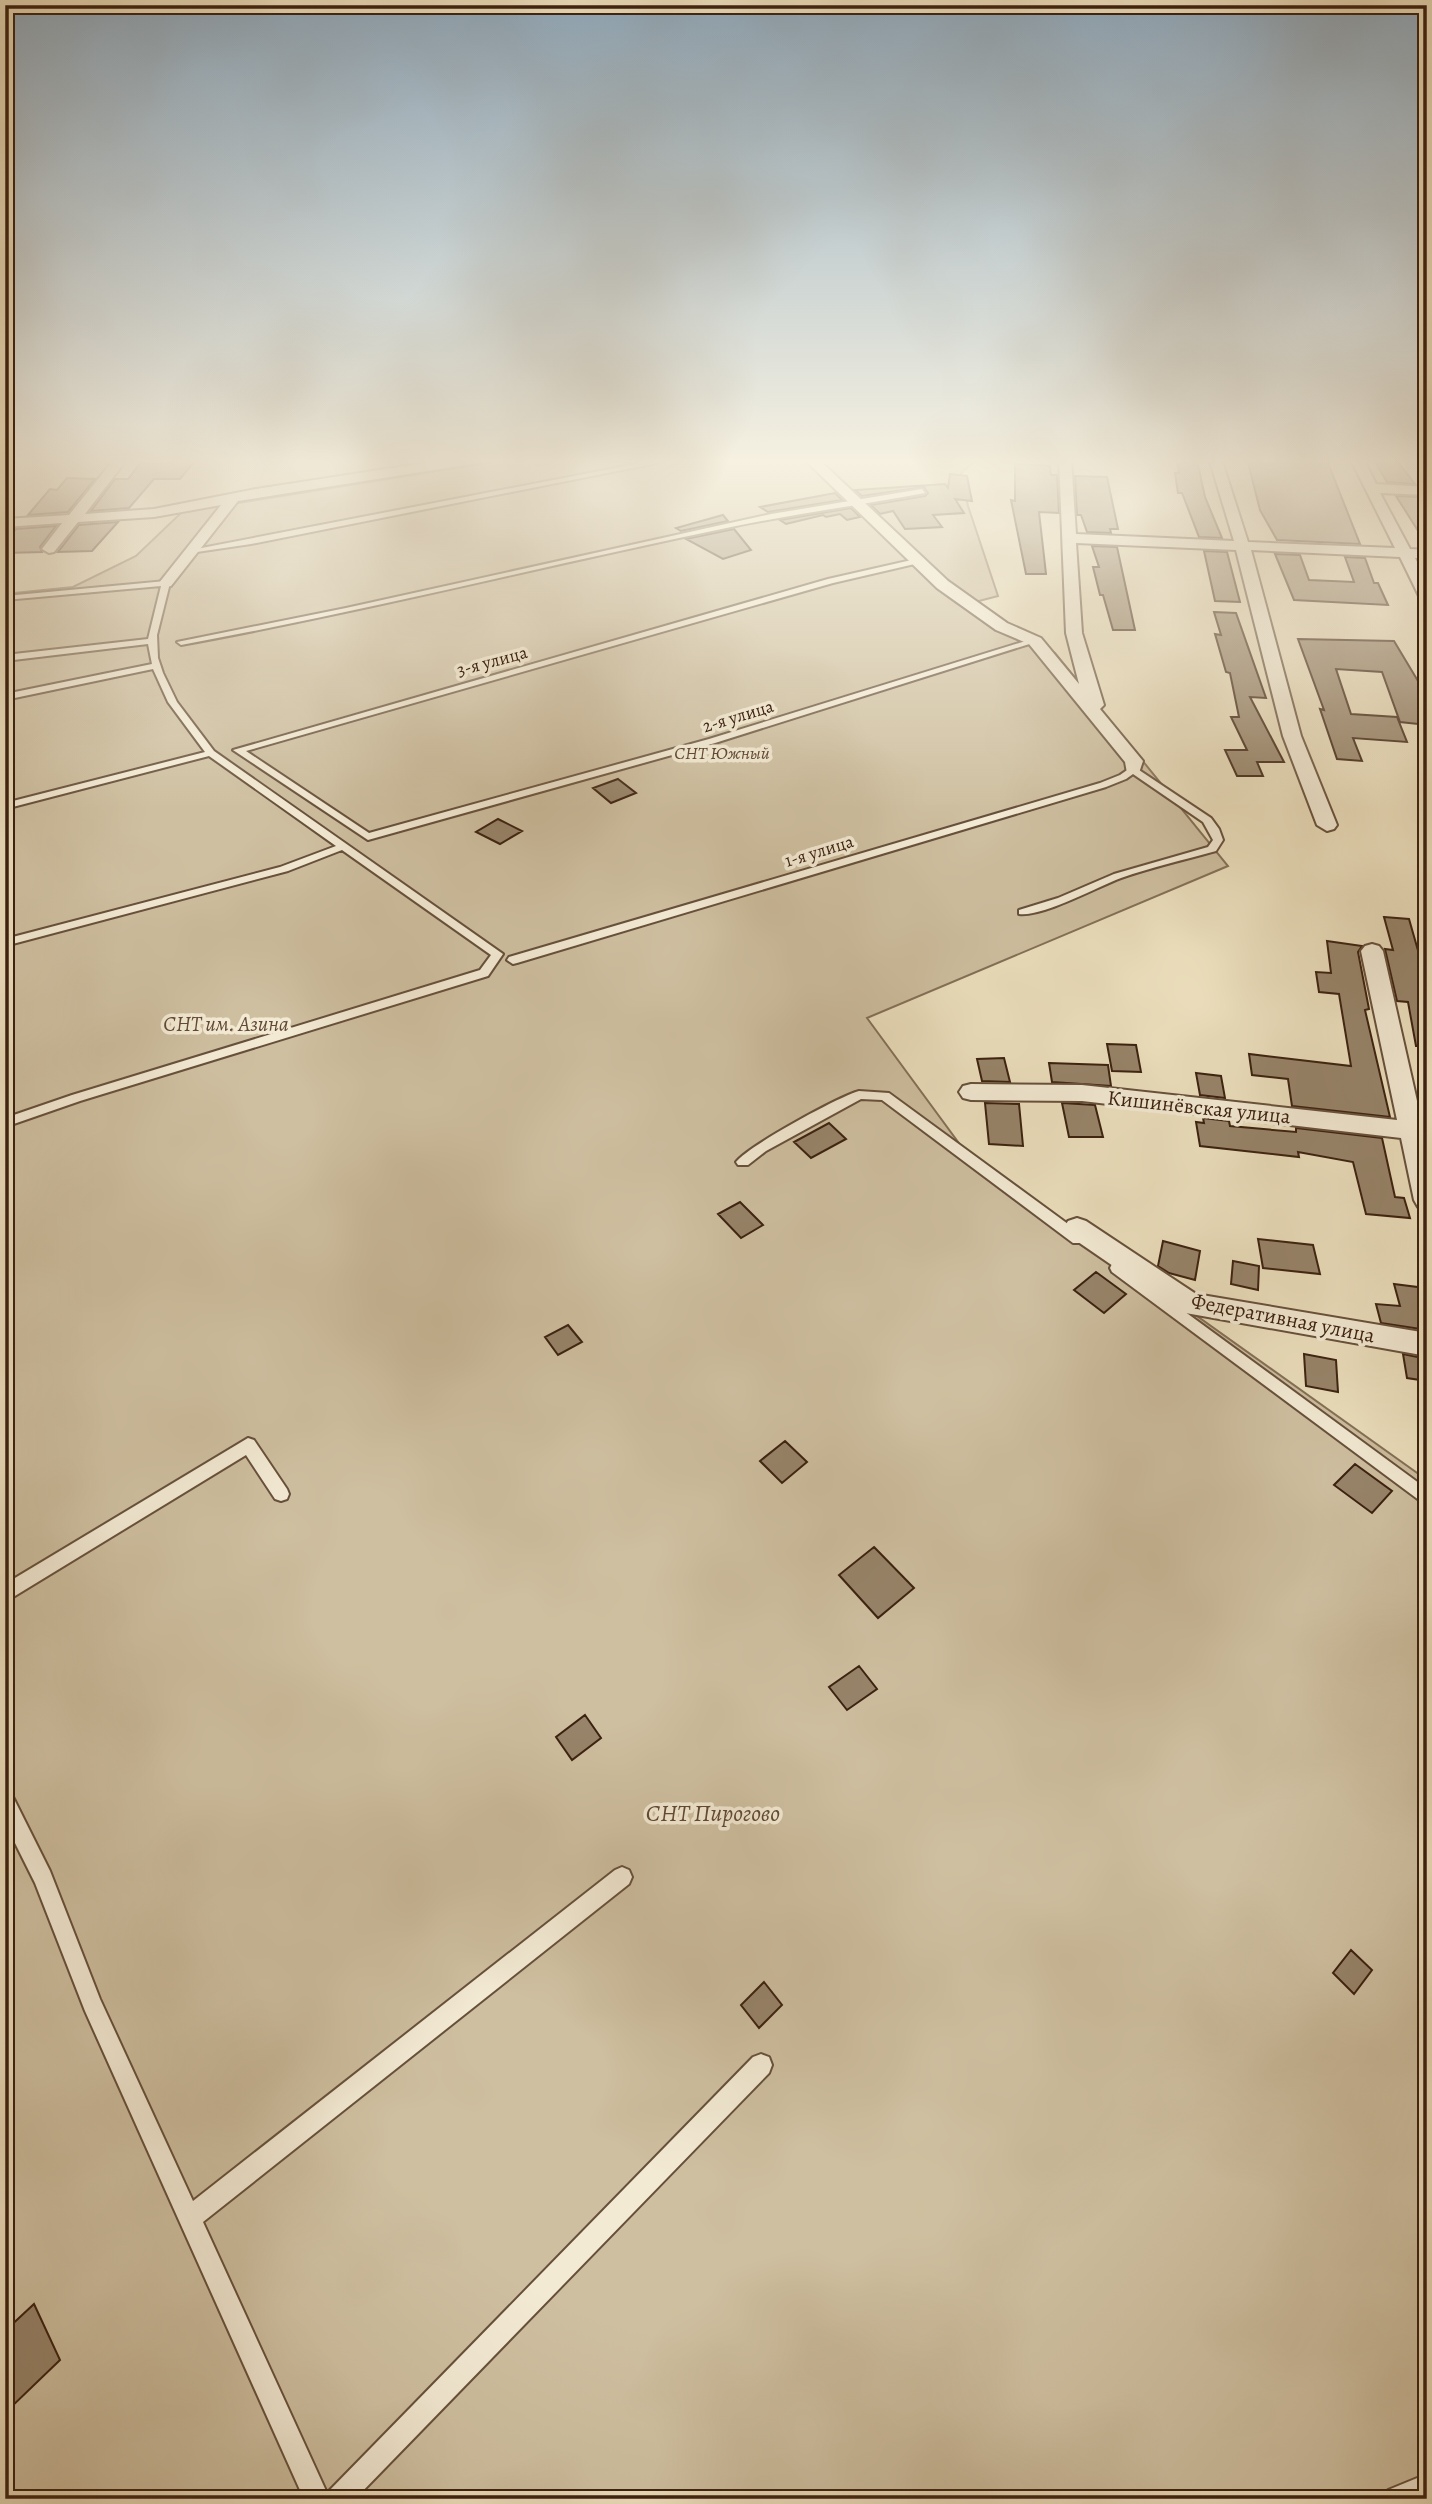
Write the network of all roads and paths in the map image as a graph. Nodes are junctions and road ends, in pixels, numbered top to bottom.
1 (171, 575) edge
2 (506, 575) edge
3 (857, 575) edge
4 (934, 575) edge
5 (1064, 575) edge
6 (1250, 575) edge
7 (1416, 575) edge
8 (166, 583) junction
9 (1427, 596) edge
10 (5, 598) edge
11 (1055, 637) junction
12 (152, 641) junction
13 (181, 642) dead end
14 (5, 658) edge
15 (156, 666) junction
16 (5, 697) edge
17 (211, 753) junction
18 (1135, 762) junction
19 (5, 806) edge
20 (1327, 825) dead end
21 (368, 837) joint
22 (344, 846) junction
23 (1023, 912) dead end
24 (5, 943) edge
25 (1372, 951) dead end
26 (513, 960) dead end
27 (971, 1092) dead end
28 (5, 1123) edge
29 (1418, 1131) edge
30 (743, 1162) dead end
31 (1427, 1200) edge
32 (1077, 1228) dead end
33 (1427, 1345) edge
34 (281, 1494) dead end
35 (1427, 1499) edge
36 (5, 1594) edge
37 (5, 1802) edge
38 (622, 1877) dead end
39 (761, 2065) dead end
40 (189, 2218) junction
41 (319, 2498) edge

1 - 8 street
2 - 13 lane
3 - 21 lane, 3-я улица
4 - 11 street
5 - 11 street
6 - 20 street
7 - 9 street
8 - 10 lane
8 - 12 lane
11 - 18 street
11 - 18 street
11 - 21 lane, 2-я улица
12 - 14 lane
12 - 15 lane
15 - 16 lane
15 - 17 lane
17 - 19 lane
17 - 22 lane
18 - 23 lane
18 - 26 lane, 1-я улица
22 - 24 lane
22 - 28 lane
25 - 29 street
27 - 29 street, Кишинёвская улица
29 - 31 street
30 - 35 lane
32 - 33 street, Федеративная улица
34 - 36 lane
37 - 40 lane
38 - 40 lane
39 - 41 lane
40 - 41 lane

